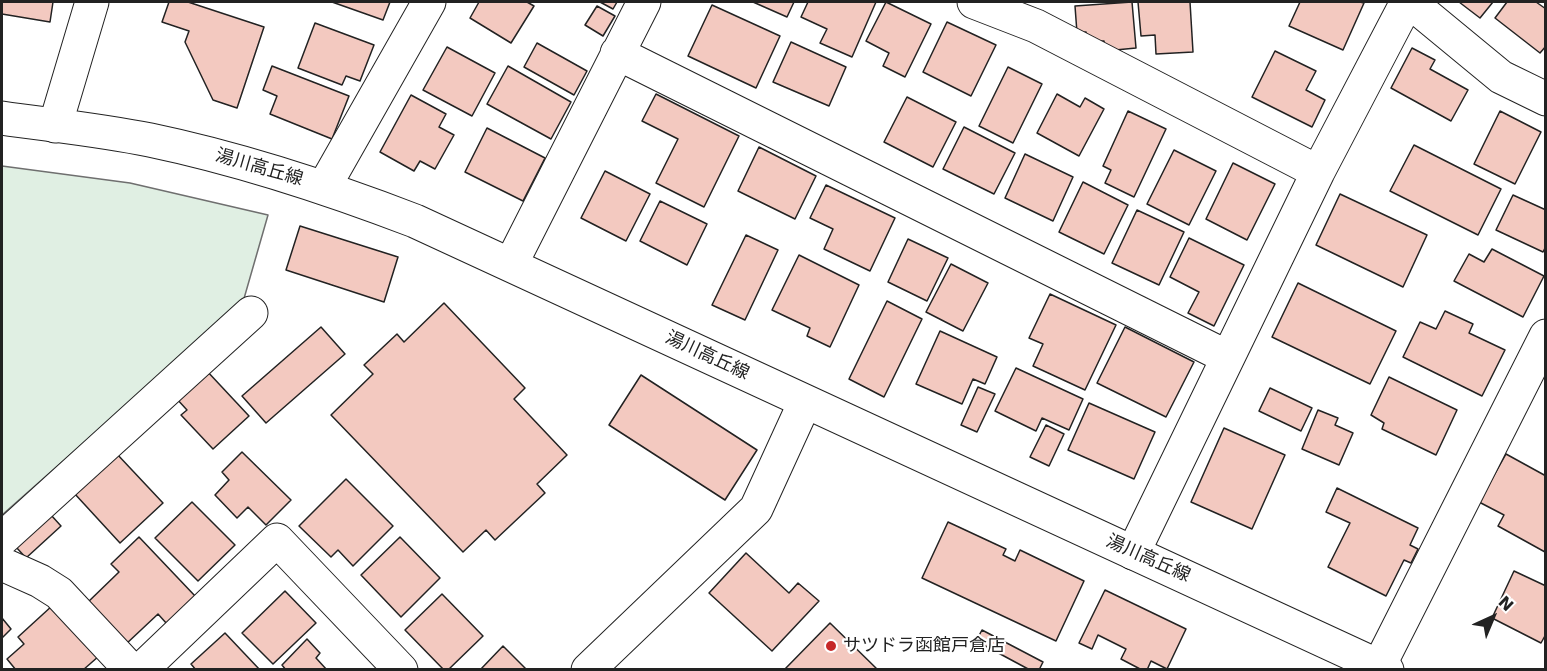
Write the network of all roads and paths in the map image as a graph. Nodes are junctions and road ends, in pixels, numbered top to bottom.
1 (92, 2) edge
2 (429, 2) edge
3 (644, 2) edge
4 (974, 2) edge
5 (1409, 2) edge
6 (617, 53) junction
7 (1545, 99) edge
8 (2, 118) edge
9 (54, 126) junction
10 (1318, 172) junction
11 (324, 187) junction
12 (511, 264) junction
13 (251, 313) dead end
14 (1544, 344) edge
15 (1227, 357) junction
16 (805, 402) junction
17 (2, 539) edge
18 (1133, 553) junction
19 (2, 564) edge
20 (1383, 668) edge
21 (131, 669) edge
22 (141, 669) edge
23 (400, 669) edge
24 (588, 669) edge

1 - 9 street
2 - 11 street
3 - 6 street
4 - 10 street
5 - 7 street
5 - 10 street
6 - 12 street
6 - 15 street
8 - 9 street, 湯川高丘線
9 - 11 street, 湯川高丘線
10 - 15 street
11 - 12 street, 湯川高丘線
12 - 16 street, 湯川高丘線
13 - 17 street
14 - 20 street
15 - 18 street
16 - 18 street, 湯川高丘線
16 - 24 street
18 - 20 street, 湯川高丘線
19 - 21 street
22 - 23 street

